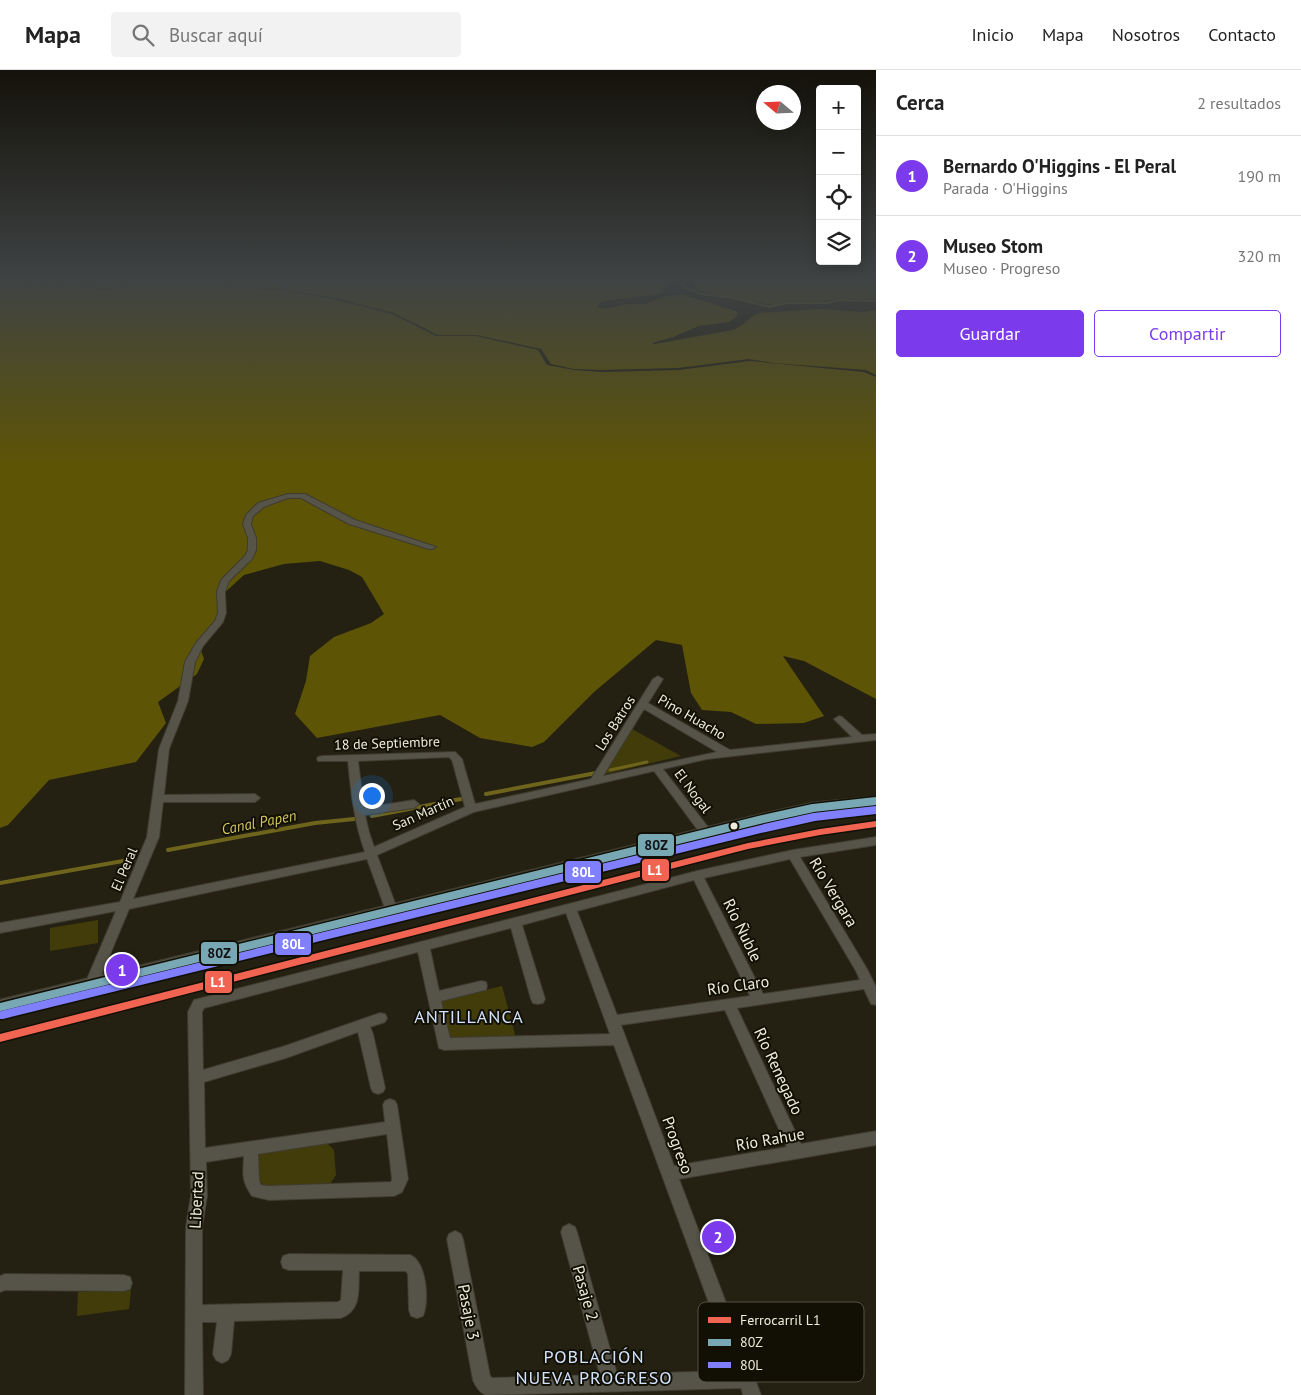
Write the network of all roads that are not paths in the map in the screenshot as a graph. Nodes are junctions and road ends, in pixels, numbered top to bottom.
1 (432, 547) dead end
2 (658, 679) dead end
3 (642, 704) junction
4 (839, 719) dead end
5 (876, 737) edge
6 (860, 739) junction
7 (727, 753) junction
8 (353, 758) junction
9 (322, 759) dead end
10 (656, 767) junction
11 (595, 781) junction
12 (254, 798) dead end
13 (158, 799) junction
14 (876, 801) edge
15 (414, 804) dead end
16 (471, 809) junction
17 (359, 812) junction
18 (707, 834) junction
19 (876, 840) edge
20 (370, 854) junction
21 (793, 854) junction
22 (697, 875) junction
23 (125, 905) junction
24 (570, 908) junction
25 (392, 911) junction
26 (515, 922) junction
27 (0, 928) edge
28 (423, 946) junction
29 (91, 984) junction
30 (868, 984) junction
31 (481, 986) dead end
32 (434, 997) junction
33 (538, 999) dead end
34 (759, 1000) junction
35 (876, 1000) edge
36 (729, 1004) junction
37 (0, 1007) edge
38 (380, 1018) dead end
39 (613, 1021) junction
40 (362, 1024) junction
41 (620, 1039) junction
42 (196, 1078) junction
43 (378, 1088) dead end
44 (390, 1105) dead end
45 (393, 1127) junction
46 (876, 1138) edge
47 (251, 1148) junction
48 (797, 1152) junction
49 (198, 1156) junction
50 (670, 1174) junction
51 (569, 1232) dead end
52 (455, 1239) dead end
53 (289, 1262) dead end
54 (352, 1262) junction
55 (124, 1283) dead end
56 (0, 1284) edge
57 (717, 1302) edge
58 (417, 1310) dead end
59 (226, 1313) junction
60 (194, 1314) junction
61 (222, 1354) dead end
62 (611, 1384) junction
63 (749, 1387) edge
64 (194, 1395) edge

1 - 13 street, El Peral
2 - 3 street, Los Batros
3 - 7 street, Pino Huacho
3 - 11 street, Los Batros
4 - 6 street
5 - 6 street, San Martín
6 - 7 street, San Martín
7 - 10 street, San Martín
8 - 9 street, 18 de Septiembre
8 - 16 street, 18 de Septiembre
8 - 17 street
10 - 11 street, San Martín
10 - 18 street, El Nogal
11 - 16 street, San Martín
12 - 13 street
13 - 23 street, El Peral
14 - 18 street
15 - 17 street, San Martín
16 - 20 street, San Martín
17 - 20 street
18 - 25 street
19 - 21 street
20 - 23 street, San Martín
20 - 25 street
21 - 22 street
21 - 30 street, Río Vergara
22 - 24 street
22 - 34 street, Río Ñuble
23 - 27 street, San Martín
23 - 29 street, El Peral
24 - 26 street
24 - 39 street, Progreso
25 - 29 street
26 - 28 street
26 - 33 street
28 - 32 street
28 - 42 street, Libertad
29 - 37 street
30 - 34 street, Río Claro
30 - 35 street, Río Vergara
31 - 32 street
32 - 41 street
34 - 36 street, Río Claro
36 - 39 street, Río Claro
36 - 48 street, Río Renegado
38 - 40 street
39 - 41 street, Progreso
40 - 42 street
40 - 43 street
41 - 50 street, Progreso
42 - 49 street, Libertad
44 - 45 street
45 - 47 street
45 - 47 street
46 - 48 street, Río Rahue
47 - 49 street
48 - 50 street, Río Rahue
49 - 60 street, Libertad
50 - 57 street, Progreso
51 - 62 street, Pasaje 2
52 - 62 street, Pasaje 3
53 - 54 street
54 - 58 street
54 - 59 street
55 - 56 street
59 - 60 street
59 - 61 street
60 - 64 street, Libertad
62 - 63 street

